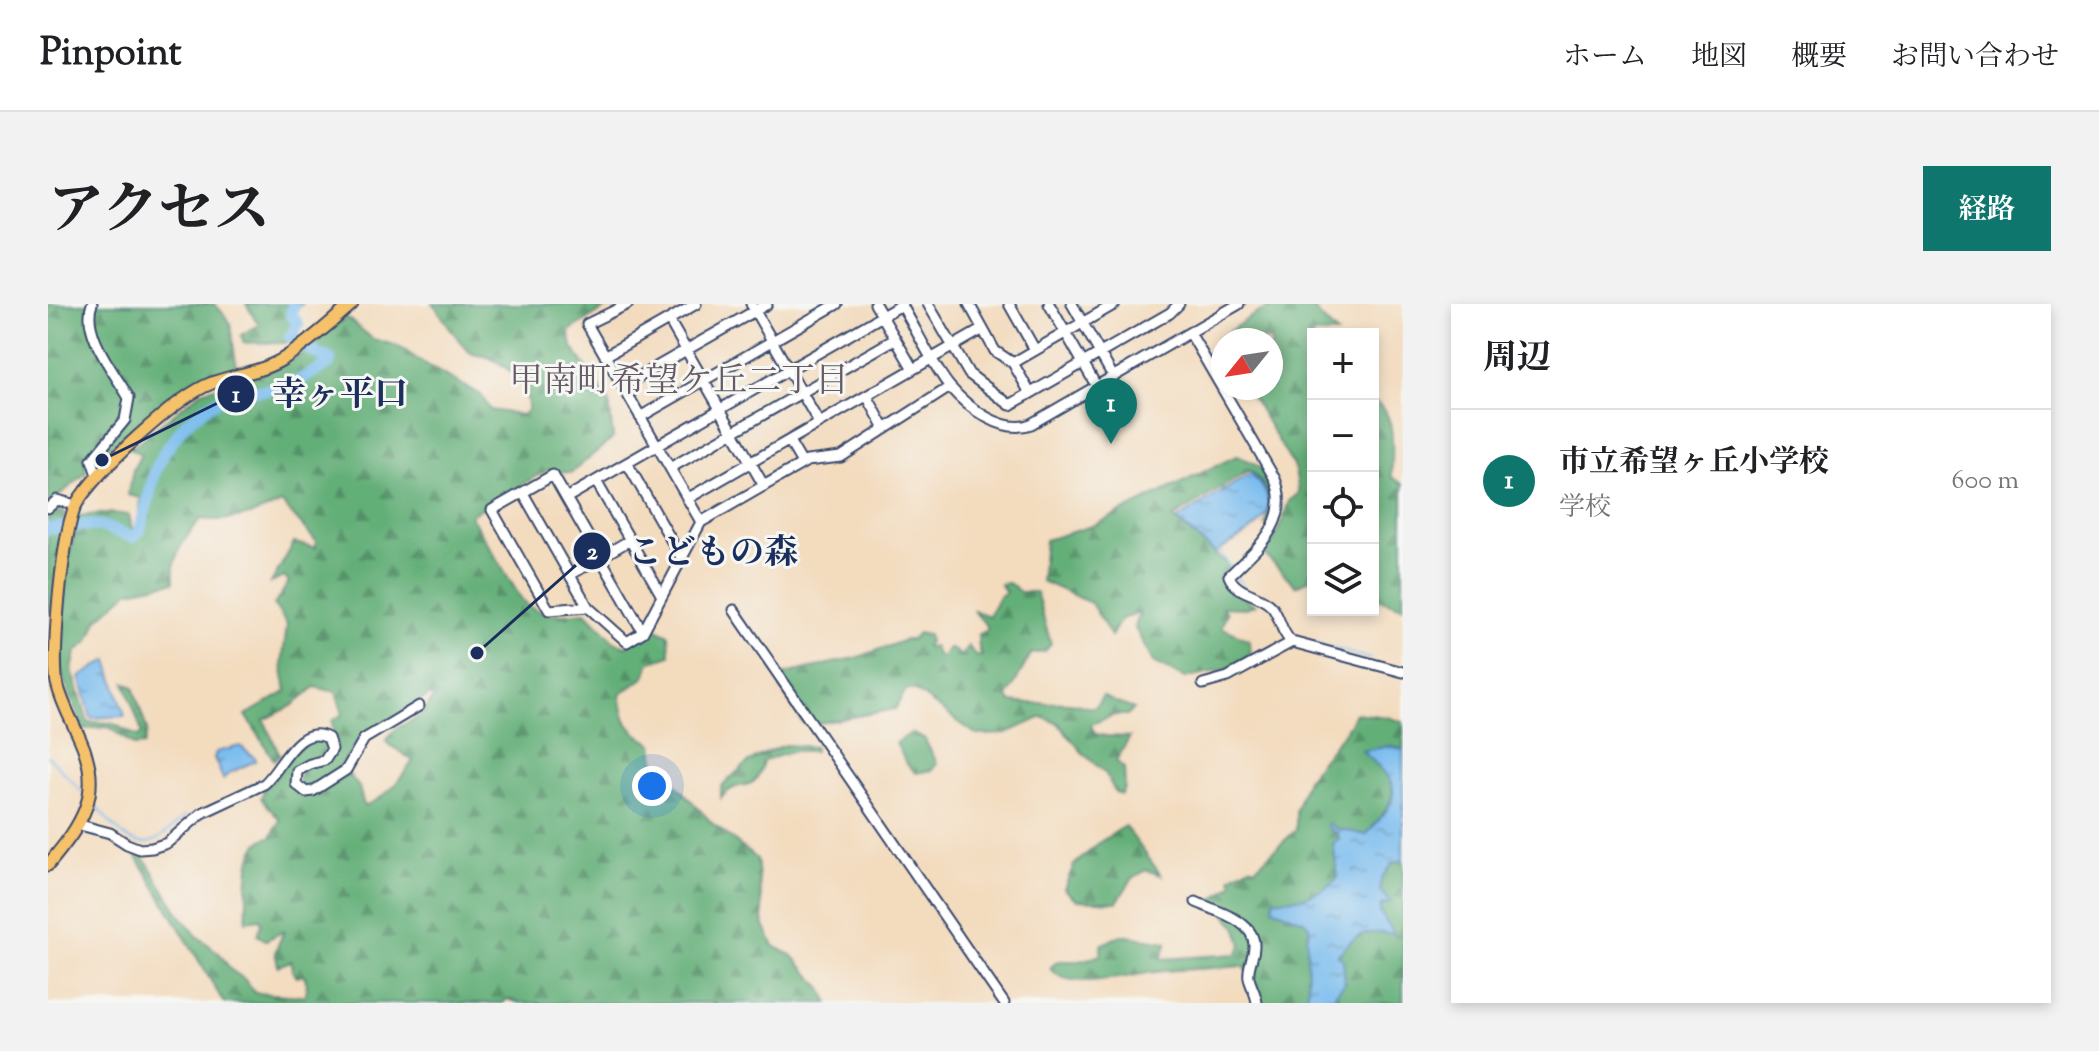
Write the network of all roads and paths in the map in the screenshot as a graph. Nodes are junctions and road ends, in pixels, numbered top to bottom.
1 (92, 304) edge
2 (352, 304) edge
3 (628, 304) edge
4 (696, 304) edge
5 (767, 304) edge
6 (837, 304) edge
7 (875, 304) edge
8 (902, 304) edge
9 (928, 304) edge
10 (969, 304) edge
11 (1009, 304) edge
12 (1049, 304) edge
13 (1072, 304) edge
14 (1115, 304) edge
15 (1179, 304) edge
16 (1239, 304) edge
17 (753, 308) edge
18 (882, 316) junction
19 (669, 320) junction
20 (1083, 323) junction
21 (983, 329) junction
22 (1066, 332) junction
23 (1190, 333) junction
24 (895, 339) junction
25 (772, 341) junction
26 (953, 346) junction
27 (687, 350) junction
28 (1035, 350) junction
29 (1100, 353) junction
30 (605, 356) junction
31 (933, 358) junction
32 (1013, 363) junction
33 (1083, 363) junction
34 (913, 369) junction
35 (789, 370) junction
36 (1110, 371) dead end
37 (704, 381) junction
38 (623, 386) junction
39 (950, 387) junction
40 (1097, 387) junction
41 (801, 393) junction
42 (1030, 393) junction
43 (867, 396) junction
44 (720, 409) junction
45 (640, 417) junction
46 (819, 423) junction
47 (885, 429) junction
48 (733, 432) junction
49 (789, 441) junction
50 (657, 446) junction
51 (751, 462) junction
52 (627, 463) junction
53 (802, 463) junction
54 (670, 468) junction
55 (97, 475) junction
56 (596, 481) junction
57 (764, 486) junction
58 (523, 493) junction
59 (566, 498) junction
60 (687, 499) junction
61 (76, 505) junction
62 (48, 508) edge
63 (701, 522) junction
64 (630, 540) junction
65 (600, 557) junction
66 (682, 559) junction
67 (570, 575) junction
68 (662, 596) junction
69 (588, 607) junction
70 (734, 610) dead end
71 (643, 632) junction
72 (1292, 642) junction
73 (1403, 672) edge
74 (52, 681) edge
75 (1203, 684) dead end
76 (419, 706) dead end
77 (80, 825) junction
78 (48, 865) edge
79 (1196, 902) dead end
80 (1004, 1003) edge
81 (1257, 1003) edge

1 - 55 street
2 - 55 main road
3 - 30 street
4 - 19 street
5 - 17 street
6 - 25 street
7 - 18 street
8 - 18 street
8 - 31 street
9 - 26 street
10 - 21 street
11 - 28 street
12 - 22 street
13 - 20 street
14 - 20 street
15 - 29 street
16 - 23 street
17 - 25 street
17 - 27 street
18 - 24 street
18 - 35 street
19 - 27 street
19 - 30 street
20 - 22 street
20 - 29 street
21 - 26 street
21 - 32 street
22 - 28 street
22 - 33 street
23 - 40 street
23 - 72 street
24 - 34 street
24 - 41 street
25 - 35 street
25 - 37 street
26 - 31 street
26 - 42 street
27 - 37 street
27 - 38 street
28 - 32 street
29 - 33 street
29 - 36 street
30 - 38 street
31 - 34 street
31 - 39 street
32 - 42 street
33 - 40 street
33 - 42 street
34 - 43 street
35 - 41 street
35 - 44 street
37 - 44 street
37 - 45 street
38 - 45 street
39 - 40 street
39 - 47 street
41 - 46 street
41 - 48 street
43 - 46 street
43 - 47 street
44 - 48 street
44 - 50 street
45 - 50 street
46 - 49 street
47 - 53 street
48 - 51 street
48 - 54 street
49 - 51 street
49 - 53 street
50 - 52 street
50 - 54 street
51 - 57 street
51 - 60 street
52 - 56 street
52 - 66 street
53 - 57 street
54 - 60 street
55 - 61 main road
56 - 59 street
56 - 64 street
57 - 63 street
58 - 59 street
58 - 67 street
58 - 69 street
59 - 65 street
60 - 63 street
61 - 62 street
61 - 74 main road
63 - 66 street
64 - 65 street
64 - 68 street
65 - 67 street
65 - 71 street
66 - 68 street
67 - 69 street
68 - 71 street
69 - 71 street
70 - 80 street
72 - 73 street
72 - 75 street
74 - 77 main road
76 - 77 street
77 - 78 main road
79 - 81 street

